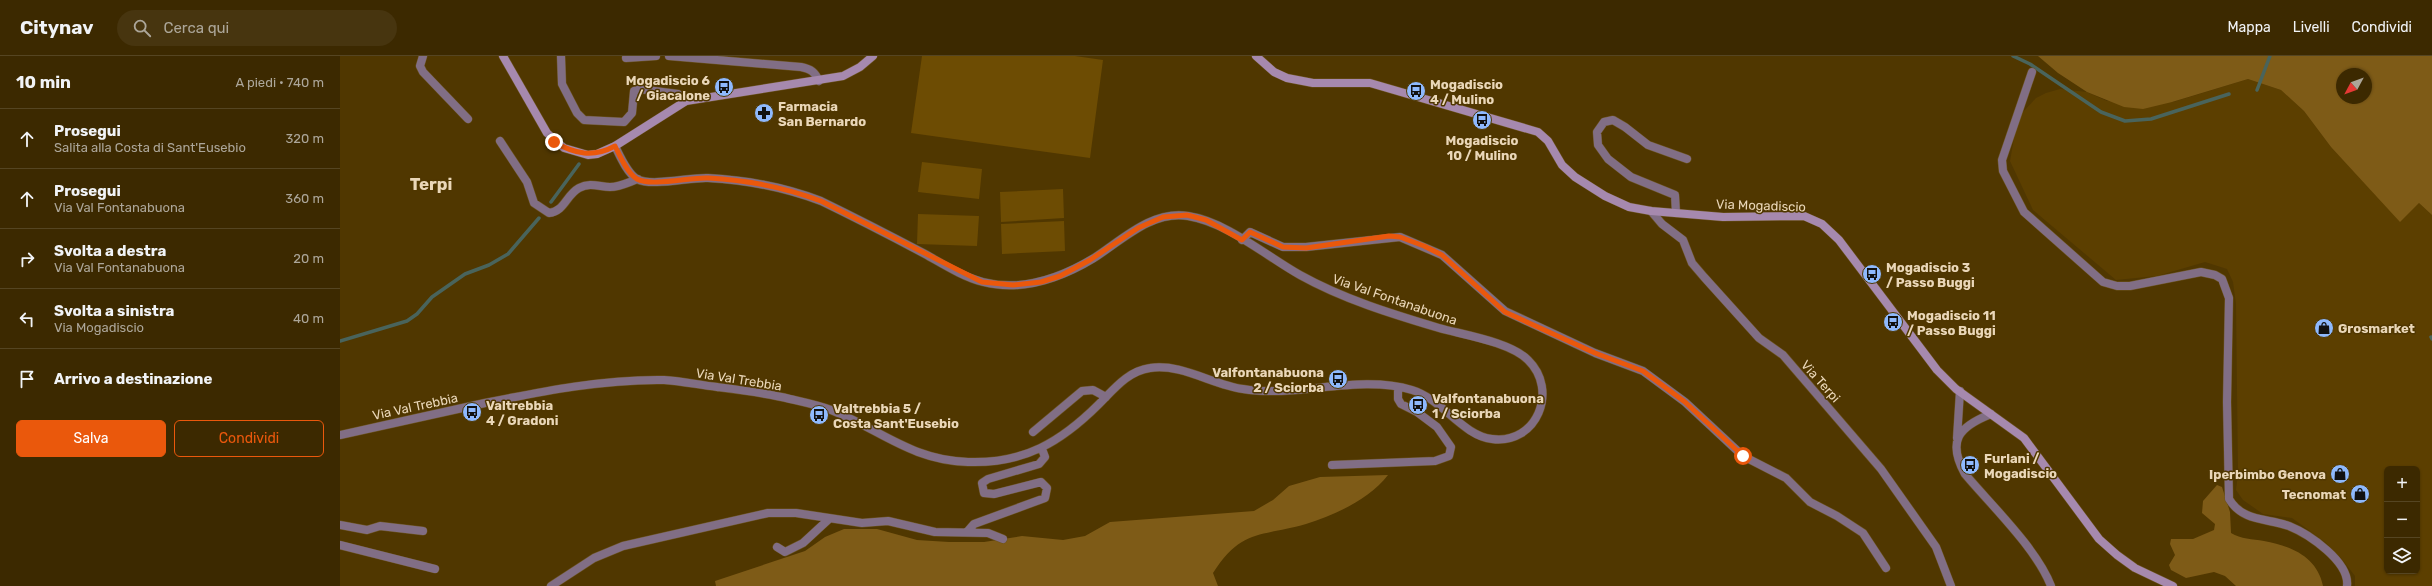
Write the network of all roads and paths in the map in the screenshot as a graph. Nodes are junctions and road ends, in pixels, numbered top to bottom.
1 (423, 56) edge
2 (503, 56) edge
3 (561, 56) edge
4 (656, 56) edge
5 (669, 56) edge
6 (873, 56) edge
7 (1256, 56) edge
8 (626, 58) dead end
9 (2032, 72) dead end
10 (819, 81) junction
11 (686, 101) junction
12 (468, 119) dead end
13 (500, 141) dead end
14 (615, 146) junction
15 (1688, 159) dead end
16 (638, 179) junction
17 (1651, 211) junction
18 (1676, 213) junction
19 (1242, 240) junction
20 (1398, 387) junction
21 (1960, 392) junction
22 (1106, 397) junction
23 (1991, 414) junction
24 (1033, 432) dead end
25 (340, 435) edge
26 (1957, 438) junction
27 (1042, 449) junction
28 (1332, 465) dead end
29 (829, 519) junction
30 (340, 525) edge
31 (423, 532) dead end
32 (967, 532) junction
33 (1003, 539) dead end
34 (340, 545) edge
35 (777, 547) dead end
36 (1886, 568) dead end
37 (434, 569) dead end
38 (551, 586) edge
39 (1951, 586) edge
40 (2051, 586) edge
41 (2173, 586) edge
42 (2347, 586) edge

1 - 12 street
2 - 14 street
3 - 11 street
4 - 8 street
5 - 10 street
6 - 10 street
7 - 17 street, Via Mogadiscio
9 - 42 street
10 - 11 street
11 - 14 street
13 - 16 street, Via Val Fontanabuona
14 - 16 street
15 - 18 street
16 - 19 street, Via Val Fontanabuona
17 - 18 street, Via Mogadiscio
17 - 39 street, Via Terpi
18 - 21 street, Via Mogadiscio
19 - 20 street, Via Val Fontanabuona
19 - 36 street
20 - 22 street, Via Val Fontanabuona
20 - 28 street
21 - 23 street, Via Mogadiscio
21 - 26 street
22 - 24 street
22 - 27 street, Via Val Trebbia
23 - 26 street
23 - 41 street, Via Mogadiscio
25 - 27 street, Via Val Trebbia
26 - 40 street
27 - 32 street
29 - 32 street
29 - 35 street
29 - 38 street
30 - 31 street
32 - 33 street
34 - 37 street

